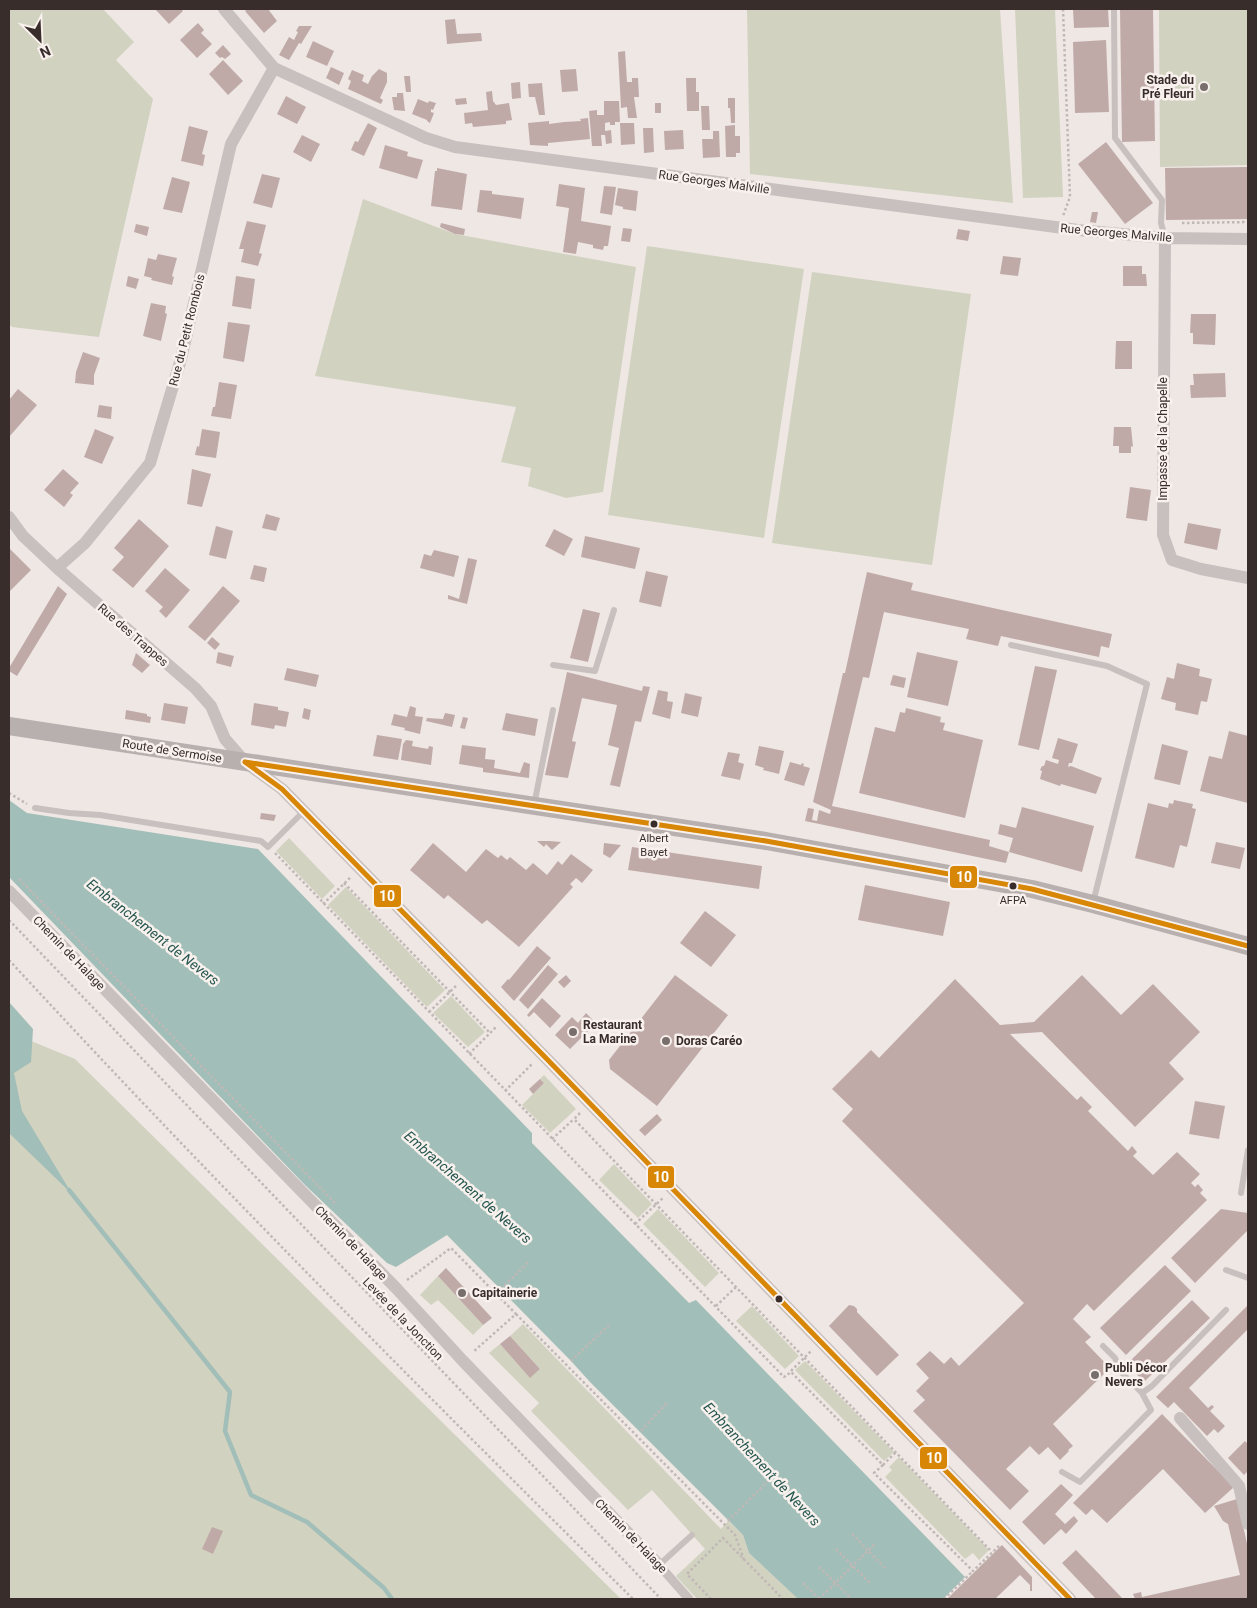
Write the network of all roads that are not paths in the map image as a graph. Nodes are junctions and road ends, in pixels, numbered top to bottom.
1 (224, 9) edge
2 (1114, 9) edge
3 (274, 68) junction
4 (1165, 238) junction
5 (1248, 239) edge
6 (9, 517) edge
7 (57, 568) junction
8 (1248, 578) edge
9 (614, 610) dead end
10 (1010, 645) dead end
11 (553, 666) dead end
12 (553, 710) dead end
13 (9, 726) edge
14 (245, 762) junction
15 (533, 806) junction
16 (35, 808) road end
17 (304, 811) junction
18 (9, 891) edge
19 (1093, 904) junction
20 (1248, 946) edge
21 (1248, 1150) edge
22 (1241, 1193) dead end
23 (1226, 1270) dead end
24 (1248, 1278) edge
25 (1226, 1310) dead end
26 (1103, 1346) dead end
27 (1142, 1393) junction
28 (1180, 1418) dead end
29 (1062, 1472) dead end
30 (1248, 1524) edge
31 (692, 1535) dead end
32 (659, 1565) junction
33 (689, 1599) edge
34 (1070, 1599) edge

1 - 3 street, Rue Georges Malville
2 - 4 lane
3 - 4 street, Rue Georges Malville
3 - 7 street, Rue du Petit Rombois
4 - 5 street, Rue Georges Malville
4 - 8 street, Impasse de la Chapelle
6 - 7 street, Rue des Trappes
7 - 14 street, Rue des Trappes
9 - 11 lane
10 - 19 lane
12 - 15 lane
13 - 14 main road, Route de Sermoise
14 - 15 main road, Route de Sermoise
14 - 17 street, Rue des Trappes
15 - 19 main road, Route de Sermoise
16 - 17 lane
17 - 34 street, Rue des Trappes
18 - 32 street, Chemin de Halage
19 - 20 main road, Route de Sermoise
21 - 22 lane
23 - 24 lane
25 - 27 lane
26 - 27 lane
27 - 29 lane
28 - 30 street
31 - 32 lane
32 - 33 street, Chemin de Halage

